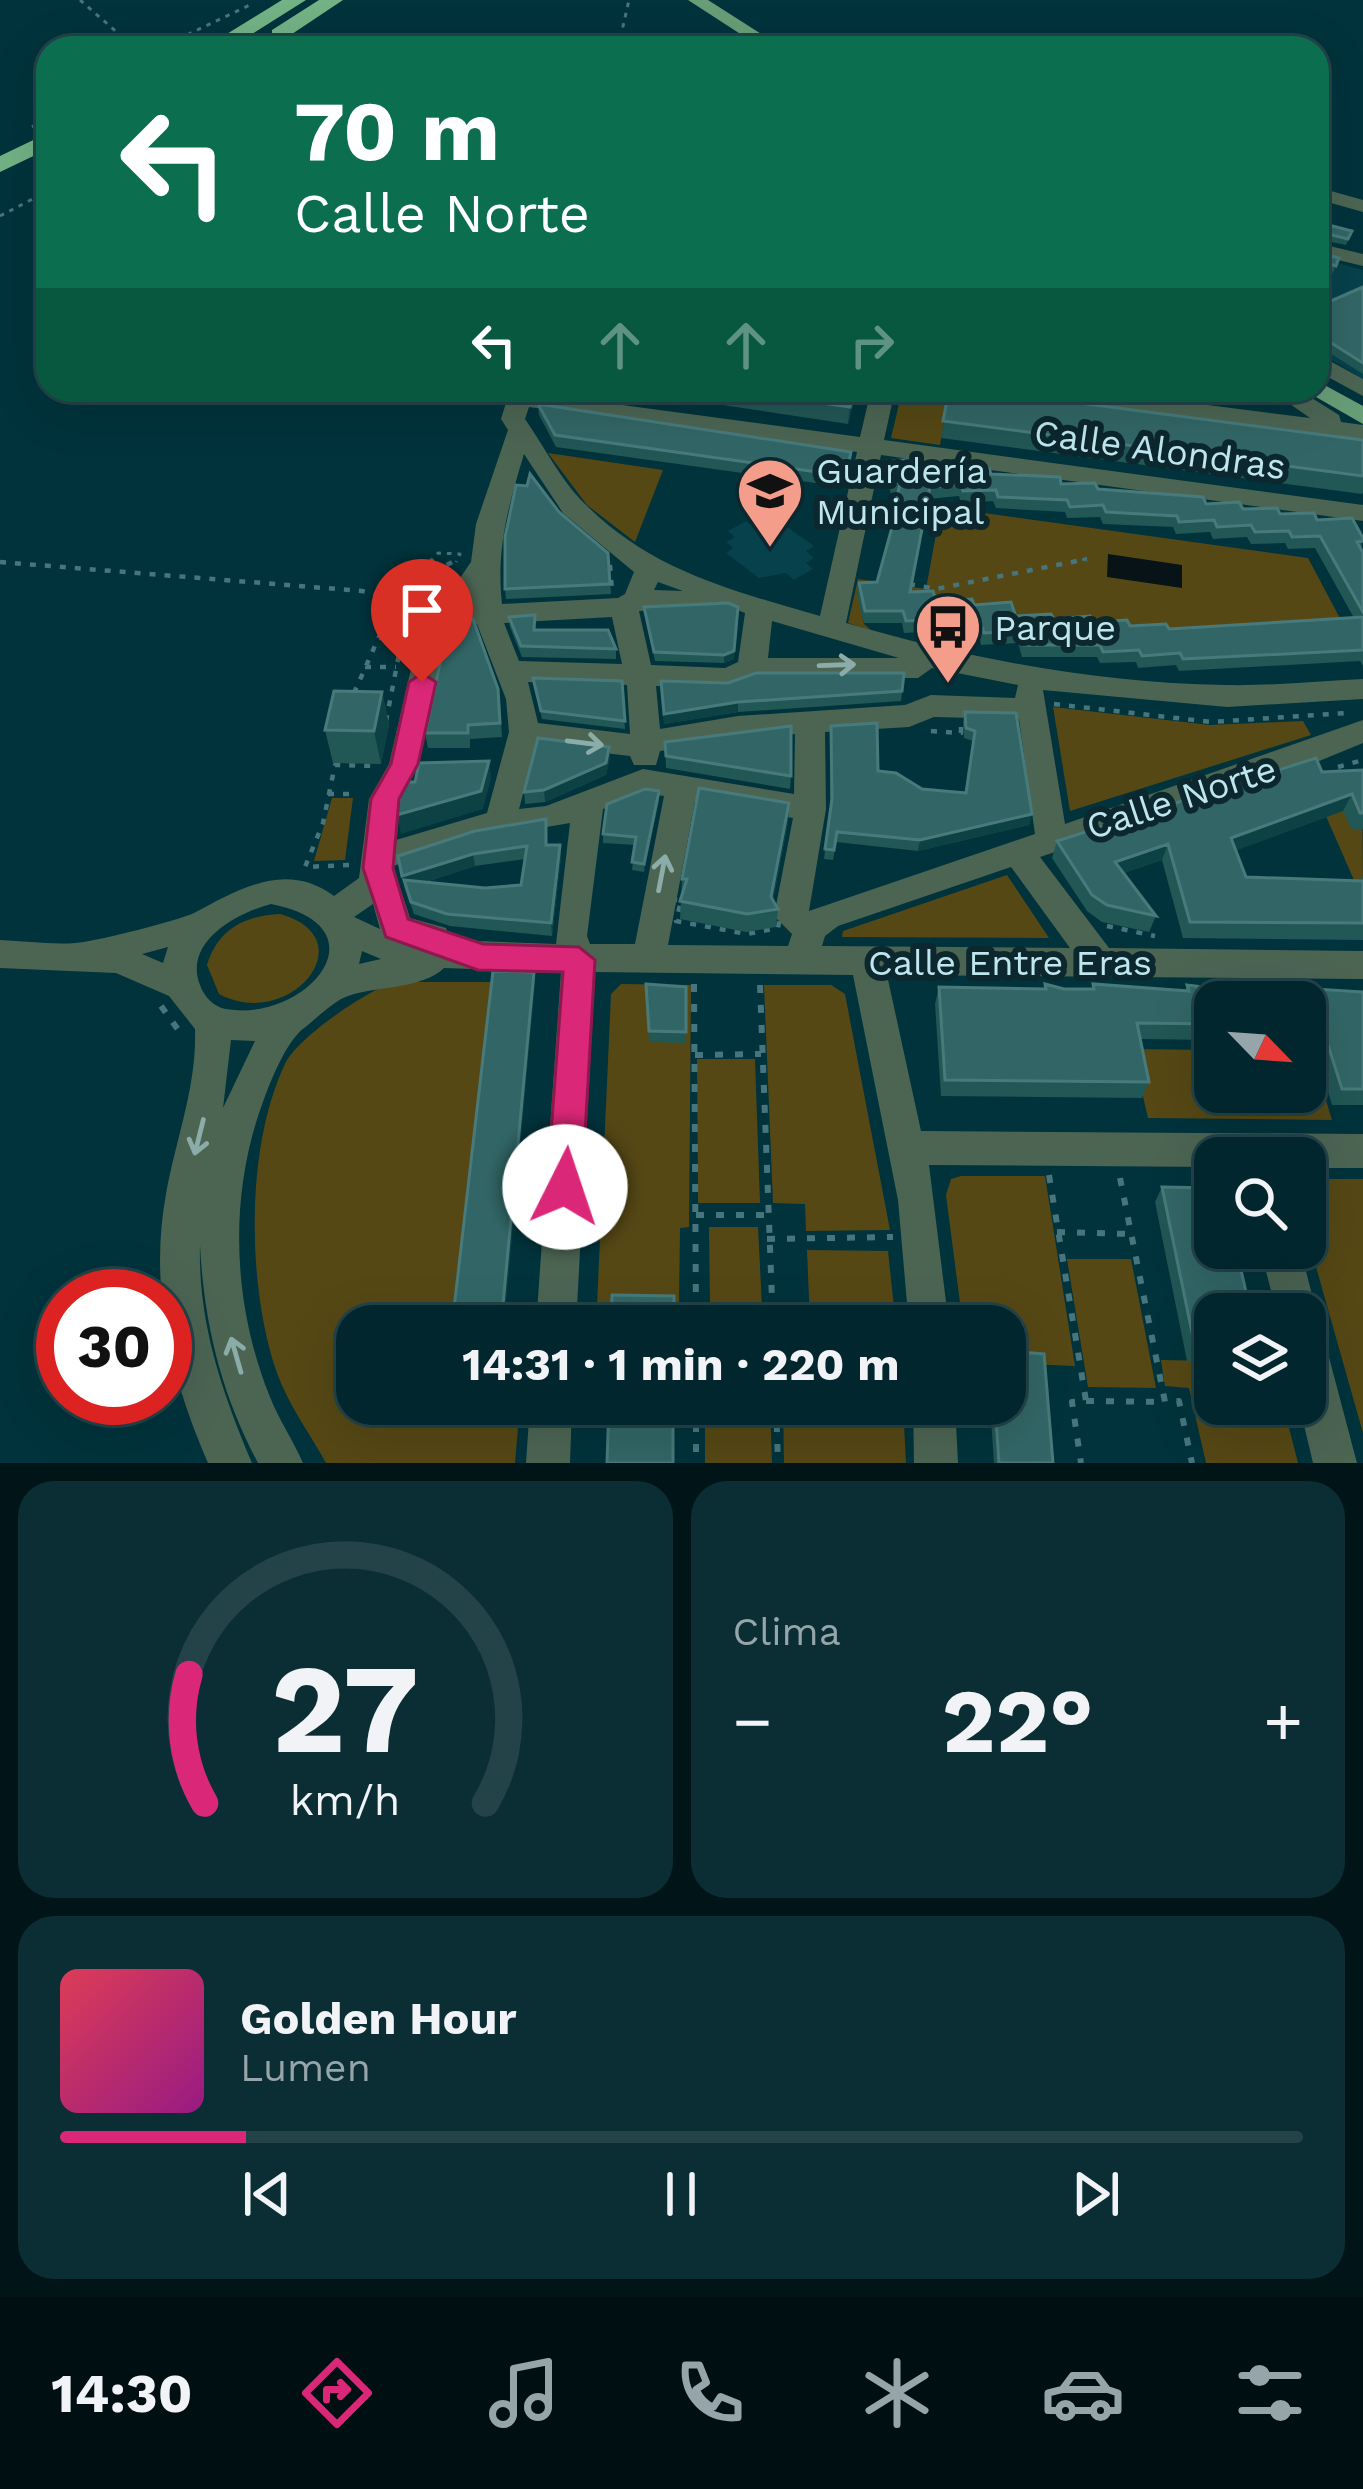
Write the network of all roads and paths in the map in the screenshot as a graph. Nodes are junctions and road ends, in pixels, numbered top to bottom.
1 (79, 0) edge
2 (260, 0) edge
3 (296, 0) edge
4 (333, 0) edge
5 (629, 0) edge
6 (696, 0) edge
7 (120, 36) edge
8 (184, 36) edge
9 (235, 36) edge
10 (275, 36) edge
11 (621, 36) edge
12 (754, 36) edge
13 (36, 146) edge
14 (0, 165) edge
15 (36, 169) edge
16 (0, 188) edge
17 (36, 197) edge
18 (1331, 197) dead end
19 (1363, 206) edge
20 (0, 216) edge
21 (1329, 252) edge
22 (1363, 260) edge
23 (1329, 368) edge
24 (1363, 389) edge
25 (518, 402) edge
26 (576, 402) edge
27 (880, 402) edge
28 (1219, 402) edge
29 (1326, 409) edge
30 (1363, 417) edge
31 (519, 432) junction
32 (1363, 432) edge
33 (871, 445) junction
34 (1363, 513) edge
35 (1090, 558) dead end
36 (606, 559) edge
37 (0, 562) edge
38 (484, 563) junction
39 (649, 569) junction
40 (416, 577) junction
41 (434, 580) junction
42 (898, 582) edge
43 (731, 597) junction
44 (624, 603) junction
45 (431, 604) junction
46 (760, 608) junction
47 (489, 617) junction
48 (832, 628) junction
49 (417, 631) junction
50 (379, 638) junction
51 (936, 665) junction
52 (365, 667) junction
53 (397, 667) junction
54 (746, 670) junction
55 (512, 671) junction
56 (640, 674) junction
57 (1028, 677) junction
58 (1363, 689) edge
59 (354, 694) junction
60 (391, 695) junction
61 (348, 708) edge
62 (1043, 710) junction
63 (930, 718) junction
64 (385, 723) edge
65 (810, 726) junction
66 (738, 728) junction
67 (524, 732) junction
68 (961, 734) edge
69 (1353, 738) edge
70 (646, 745) junction
71 (445, 764) edge
72 (393, 765) junction
73 (1363, 776) edge
74 (643, 782) junction
75 (681, 785) junction
76 (724, 789) edge
77 (328, 794) junction
78 (360, 794) dead end
79 (589, 800) junction
80 (810, 809) junction
81 (500, 822) junction
82 (1052, 839) junction
83 (1017, 850) junction
84 (369, 864) junction
85 (340, 921) junction
86 (394, 923) junction
87 (1099, 924) dead end
88 (201, 925) junction
89 (1166, 938) dead end
90 (806, 945) junction
91 (0, 954) edge
92 (79, 954) junction
93 (478, 957) junction
94 (754, 958) junction
95 (579, 960) junction
96 (867, 961) junction
97 (1100, 963) junction
98 (1363, 965) edge
99 (662, 970) junction
100 (694, 981) junction
101 (711, 981) dead end
102 (336, 984) junction
103 (168, 992) junction
104 (286, 1023) junction
105 (202, 1035) junction
106 (760, 1054) junction
107 (694, 1055) junction
108 (908, 1148) junction
109 (1363, 1150) edge
110 (1326, 1151) edge
111 (1194, 1153) edge
112 (1028, 1171) dead end
113 (1048, 1171) junction
114 (1065, 1172) dead end
115 (1139, 1172) dead end
116 (696, 1215) junction
117 (766, 1215) junction
118 (891, 1220) dead end
119 (1057, 1232) junction
120 (1131, 1234) junction
121 (767, 1239) junction
122 (557, 1305) edge
123 (696, 1305) edge
124 (772, 1305) edge
125 (927, 1305) edge
126 (1086, 1402) junction
127 (1165, 1402) junction
128 (550, 1425) edge
129 (696, 1425) edge
130 (777, 1425) edge
131 (935, 1425) edge
132 (1325, 1425) edge
133 (230, 1463) edge
134 (280, 1463) edge
135 (548, 1463) edge
136 (696, 1463) edge
137 (778, 1463) edge
138 (936, 1463) edge
139 (1081, 1463) edge
140 (1192, 1463) edge
141 (1335, 1463) edge

1 - 7 path
2 - 8 path
3 - 9 highway
4 - 10 highway
5 - 11 path
6 - 12 main road
13 - 14 highway
15 - 16 highway
17 - 20 path
18 - 19 street
21 - 22 street
23 - 24 street
25 - 31 street
26 - 33 street, Calle Alondras
27 - 33 street
28 - 29 street
29 - 30 main road
29 - 32 street
31 - 38 street
31 - 39 street
33 - 34 street, Calle Alondras
33 - 48 street
35 - 42 path
36 - 44 path
37 - 45 path
38 - 45 street
38 - 47 street
39 - 43 street
39 - 44 street
40 - 41 path
40 - 41 path
40 - 45 path
41 - 45 path
43 - 44 street
43 - 46 street
44 - 47 street
44 - 56 street
45 - 47 street
45 - 49 street
45 - 49 path
46 - 48 street
46 - 54 street
47 - 49 street
47 - 55 street
48 - 51 street
49 - 50 path
49 - 50 path
49 - 53 path
49 - 72 street
50 - 52 path
54 -> 51 street
51 - 57 street
51 - 63 street
52 - 53 path
52 - 59 path
53 - 60 path
54 - 56 street
54 - 66 street
55 - 56 street
55 - 67 street
56 - 70 street
57 - 58 street
57 - 62 street
59 - 60 path
59 - 61 path
60 - 64 path
62 - 63 street
62 - 82 street
63 - 65 street
63 - 68 path
65 - 66 street
65 - 80 street
66 - 70 street
67 -> 70 street
67 - 81 street
69 - 73 path
69 - 82 street, Calle Norte
70 - 74 street
71 - 72 street
72 - 77 path
72 - 84 street
74 - 75 street
74 - 79 street
75 - 76 path
75 - 80 street
99 -> 75 street
77 - 78 path
77 - 84 path
79 - 81 street
79 - 95 street
80 - 90 street
81 - 84 street
82 - 83 street, Calle Norte
83 - 90 street, Calle Norte
83 - 97 street
84 - 85 street
84 - 86 street
85 - 86 street, Calle Norte
85 - 88 street
85 - 93 street, Calle Norte
85 - 102 street
86 - 93 street, Calle Norte
87 - 89 path
88 - 92 street
88 - 103 street
90 - 94 street, Calle Norte
90 - 96 street, Calle Entre Eras
91 - 92 street
92 - 103 street
93 - 95 street, Calle Norte
93 - 102 street, Calle Norte
94 - 94 path
94 - 99 street, Calle Norte
94 - 106 path
95 - 99 street, Calle Norte
95 - 122 street
96 - 97 street, Calle Entre Eras
96 - 108 street
97 - 98 street, Calle Entre Eras
99 - 100 path
100 - 101 path
100 - 107 path
102 - 104 street
103 - 105 path
103 - 105 street
104 - 105 street
134 -> 104 street
105 -> 133 street
106 - 107 path
106 - 117 path
107 - 116 path
108 - 111 street
108 - 125 street
109 - 110 street
112 - 113 path
113 - 114 path
113 - 119 path
115 - 120 path
116 - 117 path
116 - 123 path
117 - 121 path
118 - 121 path
119 - 120 path
119 - 126 path
120 - 127 path
121 - 124 path
126 - 127 path
126 - 139 path
127 - 140 path
128 - 135 street
129 - 136 path
130 - 137 path
131 - 138 street
132 - 141 street

